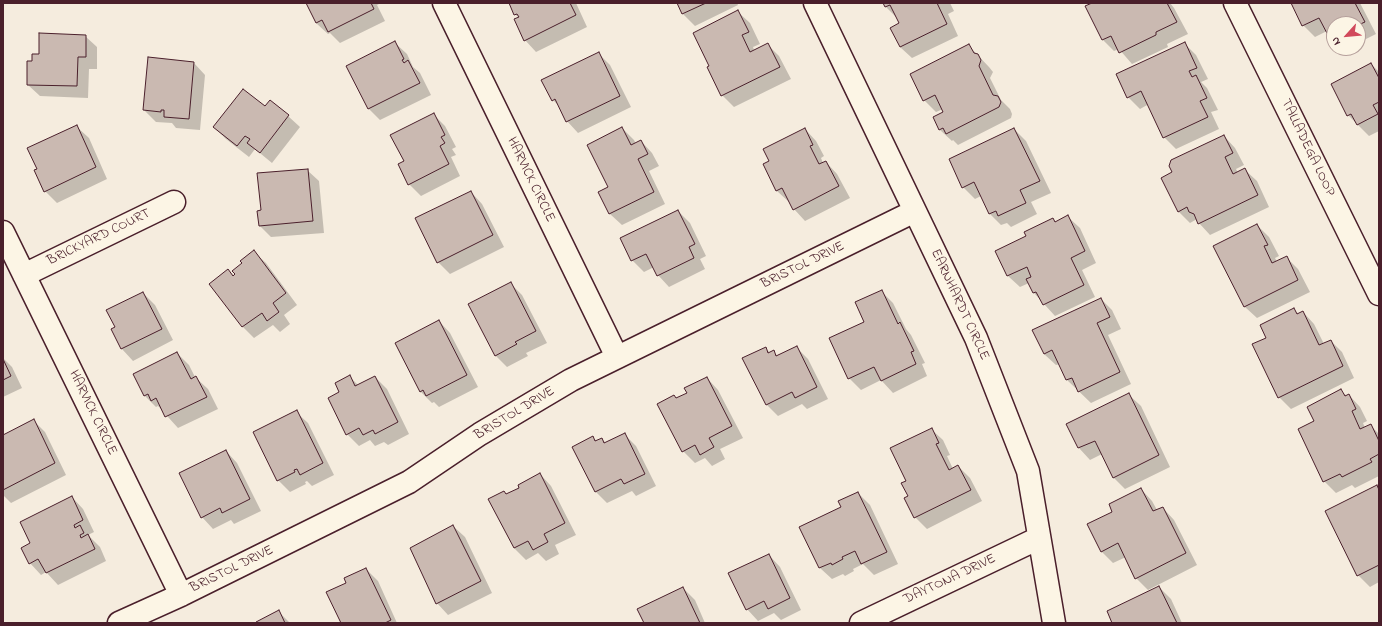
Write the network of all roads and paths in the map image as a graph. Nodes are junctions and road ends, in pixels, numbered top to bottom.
1 (444, 3) edge
2 (815, 3) edge
3 (1235, 3) edge
4 (174, 202) dead end
5 (915, 211) junction
6 (3, 232) edge
7 (24, 275) junction
8 (1379, 294) edge
9 (617, 357) junction
10 (1039, 538) junction
11 (181, 595) junction
12 (119, 623) edge
13 (861, 623) edge
14 (1054, 623) edge

1 - 9 street, HARVICK CIRCLE
2 - 5 street, EARNHARDT CIRCLE
3 - 8 street, TALLADEGA LOOP
4 - 7 street, BRICKYARD COURT
5 - 9 street, BRISTOL DRIVE
5 - 10 street, EARNHARDT CIRCLE
6 - 7 street, HARVICK CIRCLE
7 - 11 street, HARVICK CIRCLE
9 - 11 street, BRISTOL DRIVE
10 - 13 street, DAYTONA DRIVE
10 - 14 street, EARNHARDT CIRCLE
11 - 12 street, BRISTOL DRIVE

